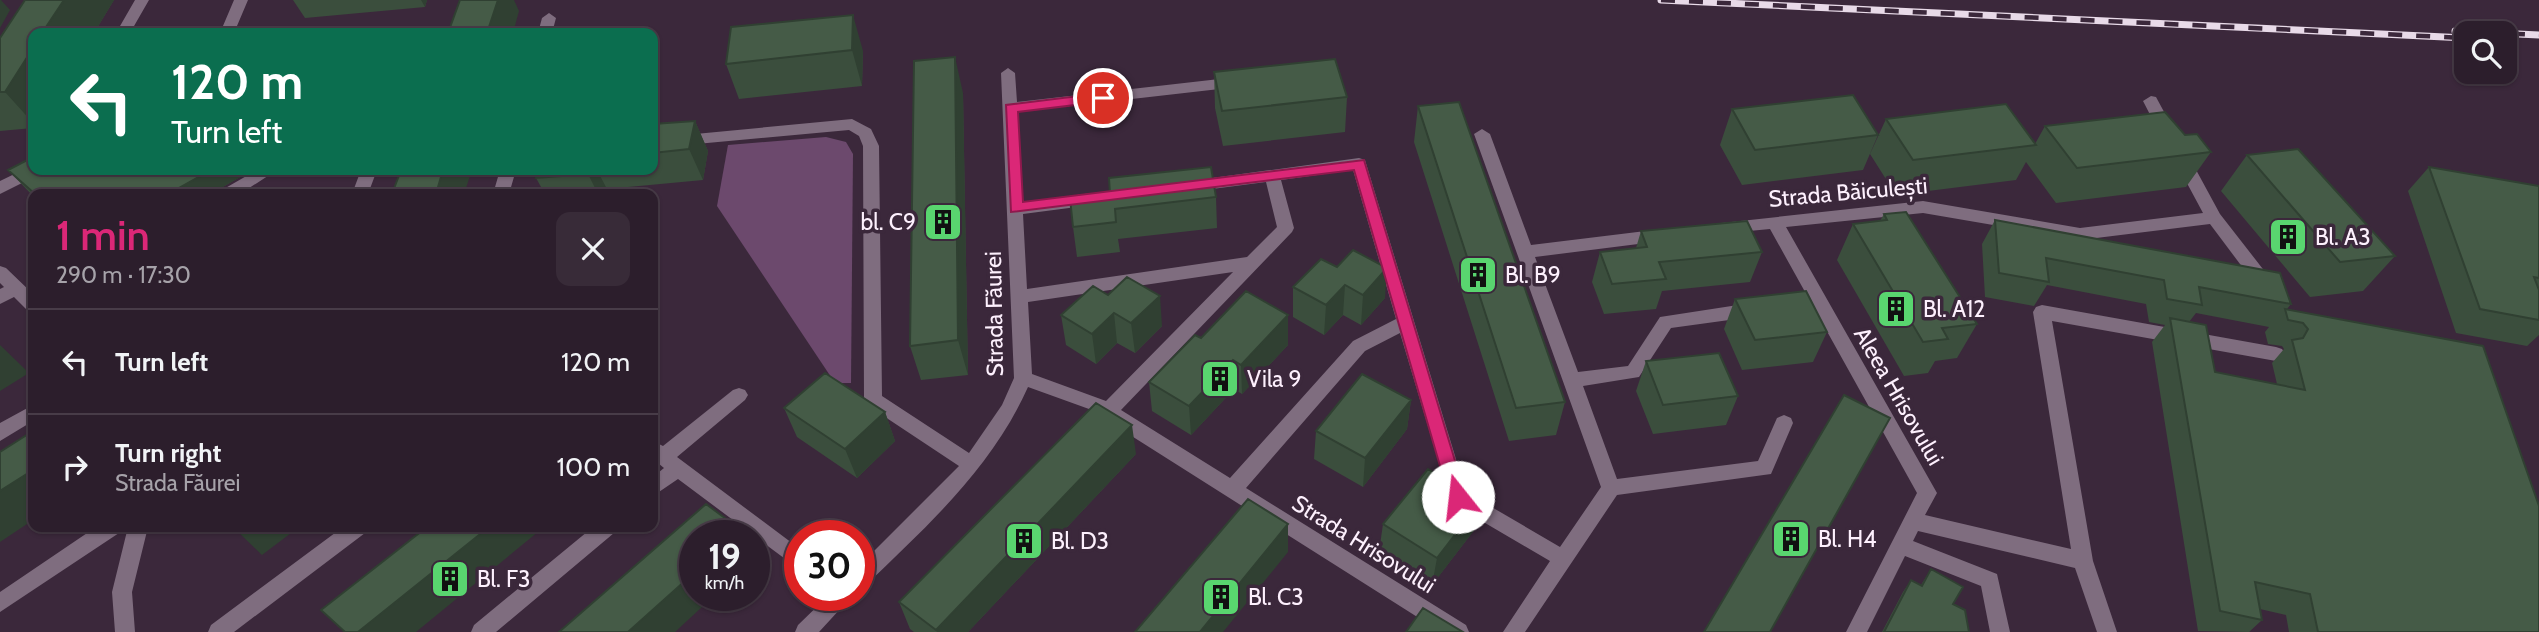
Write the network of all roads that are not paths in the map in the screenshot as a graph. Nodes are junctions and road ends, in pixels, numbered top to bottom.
1 (142, 0) edge
2 (241, 0) edge
3 (549, 18) dead end
4 (126, 28) edge
5 (229, 28) edge
6 (546, 28) edge
7 (1008, 73) dead end
8 (1258, 79) edge
9 (2151, 101) dead end
10 (1011, 108) junction
11 (1482, 134) dead end
12 (658, 143) edge
13 (28, 173) edge
14 (260, 175) edge
15 (1272, 175) junction
16 (0, 188) edge
17 (1174, 188) edge
18 (237, 189) edge
19 (1110, 196) edge
20 (1016, 209) junction
21 (2214, 218) junction
22 (1775, 222) junction
23 (1708, 230) edge
24 (1686, 232) edge
25 (1526, 252) junction
26 (1250, 263) junction
27 (0, 272) edge
28 (16, 288) junction
29 (0, 297) edge
30 (1020, 297) junction
31 (28, 300) edge
32 (2278, 302) edge
33 (1776, 306) edge
34 (1406, 322) junction
35 (2276, 354) dead end
36 (1023, 378) junction
37 (1574, 380) junction
38 (738, 396) dead end
39 (1108, 411) junction
40 (28, 415) edge
41 (1784, 423) dead end
42 (0, 433) edge
43 (665, 458) edge
44 (972, 465) junction
45 (658, 476) edge
46 (1611, 488) junction
47 (1233, 489) junction
48 (1913, 521) junction
49 (106, 532) edge
50 (137, 532) edge
51 (351, 532) edge
52 (601, 532) edge
53 (1901, 545) junction
54 (784, 549) edge
55 (1563, 559) junction
56 (2083, 561) junction
57 (875, 563) edge
58 (0, 603) edge
59 (827, 611) edge
60 (125, 632) edge
61 (218, 632) edge
62 (481, 632) edge
63 (805, 632) edge
64 (1459, 632) edge
65 (1513, 632) edge
66 (1856, 632) edge
67 (2000, 632) edge
68 (2106, 632) edge

1 - 4 street
2 - 5 street
3 - 6 street
7 - 10 street, Strada Făurei
8 - 10 street
9 - 21 street
10 - 20 street, Strada Făurei
11 - 25 street
12 - 44 street
13 - 16 street
14 - 18 street
15 - 17 street
15 - 26 street
15 - 34 street
19 - 20 street
20 - 30 street, Strada Făurei
21 - 22 street, Strada Băiculești
21 - 32 street
22 - 23 street, Strada Băiculești
22 - 48 street, Aleea Hrisovului
24 - 25 street
25 - 37 street
26 - 30 street
26 - 39 street
27 - 28 street
28 - 29 street
28 - 31 street
30 - 36 street, Strada Făurei
33 - 37 street
34 - 47 street
34 - 55 street
35 - 56 street
36 - 39 street, Strada Hrisovului
36 - 44 street, Strada Făurei
37 - 46 street
38 - 43 street
39 - 47 street, Strada Hrisovului
40 - 42 street
41 - 46 street
43 - 45 street
43 - 54 street
44 - 57 street, Strada Făurei
46 - 55 street
47 - 64 street, Strada Hrisovului
48 - 53 street, Aleea Hrisovului
48 - 56 street
49 - 58 street
50 - 60 street
51 - 61 street
52 - 62 street
53 - 66 street, Aleea Hrisovului
53 - 67 street
55 - 65 street
56 - 68 street
59 - 63 street

